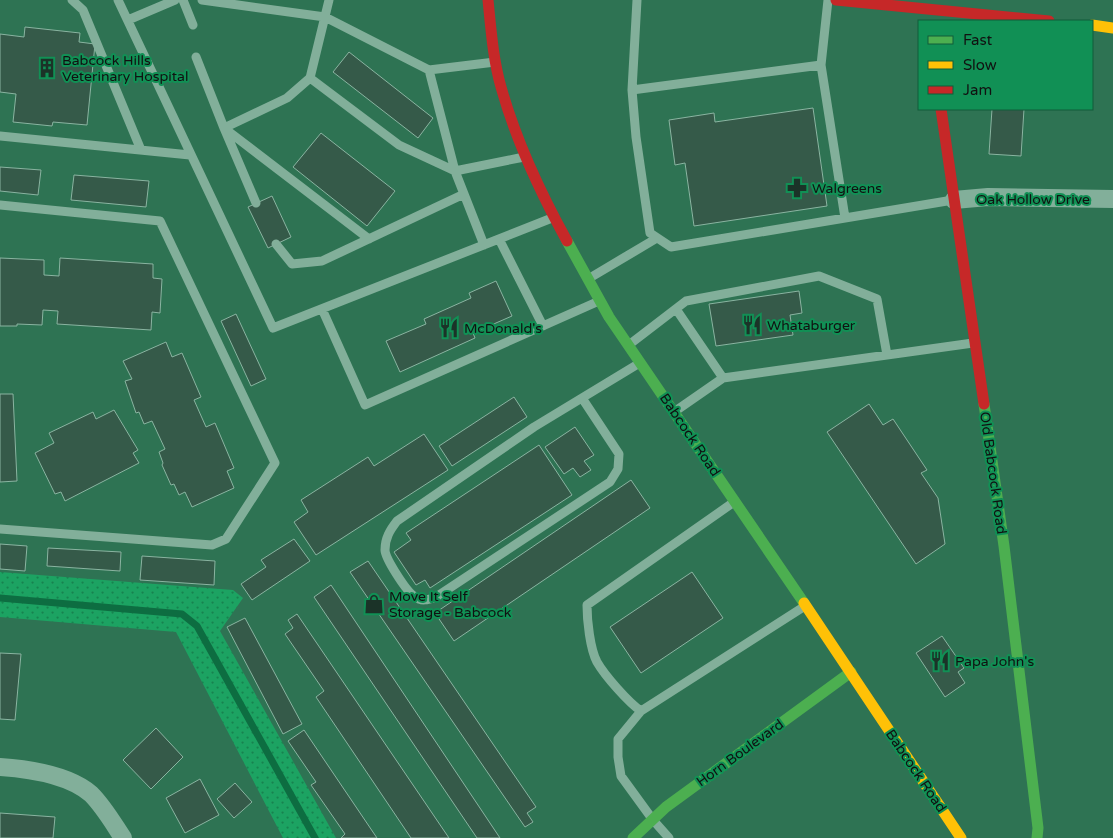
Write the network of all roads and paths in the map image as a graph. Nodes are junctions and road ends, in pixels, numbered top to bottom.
1 (72, 0) edge
2 (118, 0) edge
3 (175, 0) edge
4 (183, 0) edge
5 (202, 0) edge
6 (329, 0) edge
7 (488, 0) edge
8 (637, 0) edge
9 (828, 0) edge
10 (836, 0) edge
11 (877, 2) edge
12 (928, 15) edge
13 (325, 17) junction
14 (128, 20) junction
15 (1043, 20) edge
16 (194, 25) dead end
17 (1093, 25) edge
18 (1113, 28) edge
19 (196, 57) dead end
20 (497, 62) junction
21 (821, 65) junction
22 (429, 70) junction
23 (310, 78) junction
24 (632, 90) junction
25 (941, 110) edge
26 (224, 128) junction
27 (0, 136) edge
28 (141, 150) junction
29 (190, 155) junction
30 (526, 156) junction
31 (455, 172) junction
32 (464, 194) junction
33 (1113, 199) edge
34 (954, 200) junction
35 (256, 203) dead end
36 (0, 205) edge
37 (553, 217) junction
38 (845, 218) junction
39 (657, 238) junction
40 (369, 239) junction
41 (499, 239) junction
42 (276, 244) dead end
43 (484, 244) junction
44 (588, 279) junction
45 (600, 301) junction
46 (322, 309) junction
47 (676, 309) junction
48 (543, 326) junction
49 (974, 342) junction
50 (628, 345) junction
51 (886, 355) junction
52 (640, 362) junction
53 (723, 378) junction
54 (582, 398) junction
55 (674, 412) junction
56 (734, 501) junction
57 (0, 529) edge
58 (806, 606) junction
59 (851, 672) junction
60 (641, 711) junction
61 (0, 767) edge
62 (653, 820) junction
63 (123, 838) edge
64 (633, 838) edge
65 (669, 838) edge
66 (961, 838) edge
67 (1038, 838) edge

1 - 28 lane
2 - 14 lane
3 - 14 lane
4 - 16 lane
5 - 13 lane
6 - 13 lane
7 - 20 main road, Babcock Road
8 - 24 lane
9 - 21 lane
10 - 11 main road
11 - 12 main road
12 - 15 main road
13 - 22 lane
13 - 23 lane
14 - 29 lane
17 - 18 main road
19 - 26 lane
20 - 22 lane
20 - 30 main road, Babcock Road
21 - 24 lane
21 - 38 lane
22 - 31 lane
23 - 26 lane
23 - 31 lane
24 - 39 lane
25 - 34 main road, Old Babcock Road
26 - 35 lane
26 - 40 lane
27 - 28 lane
28 - 29 lane
29 - 46 lane
30 - 31 lane
30 - 37 main road, Babcock Road
31 - 32 lane
32 - 40 lane
32 - 43 lane
33 - 34 street, Oak Hollow Drive
34 - 38 lane
34 - 49 main road, Old Babcock Road
36 - 57 lane
37 - 41 lane
37 - 44 main road, Babcock Road
38 - 39 lane
39 - 44 lane
40 - 42 lane
41 - 43 lane
41 - 48 lane
43 - 46 lane
44 - 45 main road, Babcock Road
45 - 48 lane
45 - 50 main road, Babcock Road
46 - 48 lane
47 - 50 lane
47 - 51 lane
47 - 53 lane
49 - 51 lane
49 - 67 main road, Old Babcock Road
50 - 52 main road, Babcock Road
51 - 53 lane
52 - 54 lane
52 - 55 main road, Babcock Road
53 - 55 lane
54 - 54 lane
55 - 56 main road, Babcock Road
56 - 58 main road, Babcock Road
56 - 60 lane
58 - 59 main road, Babcock Road
58 - 60 lane
59 - 62 main road, Horn Boulevard
59 - 66 main road, Babcock Road
60 - 62 lane
61 - 63 street
62 - 64 main road, Horn Boulevard
62 - 65 lane

